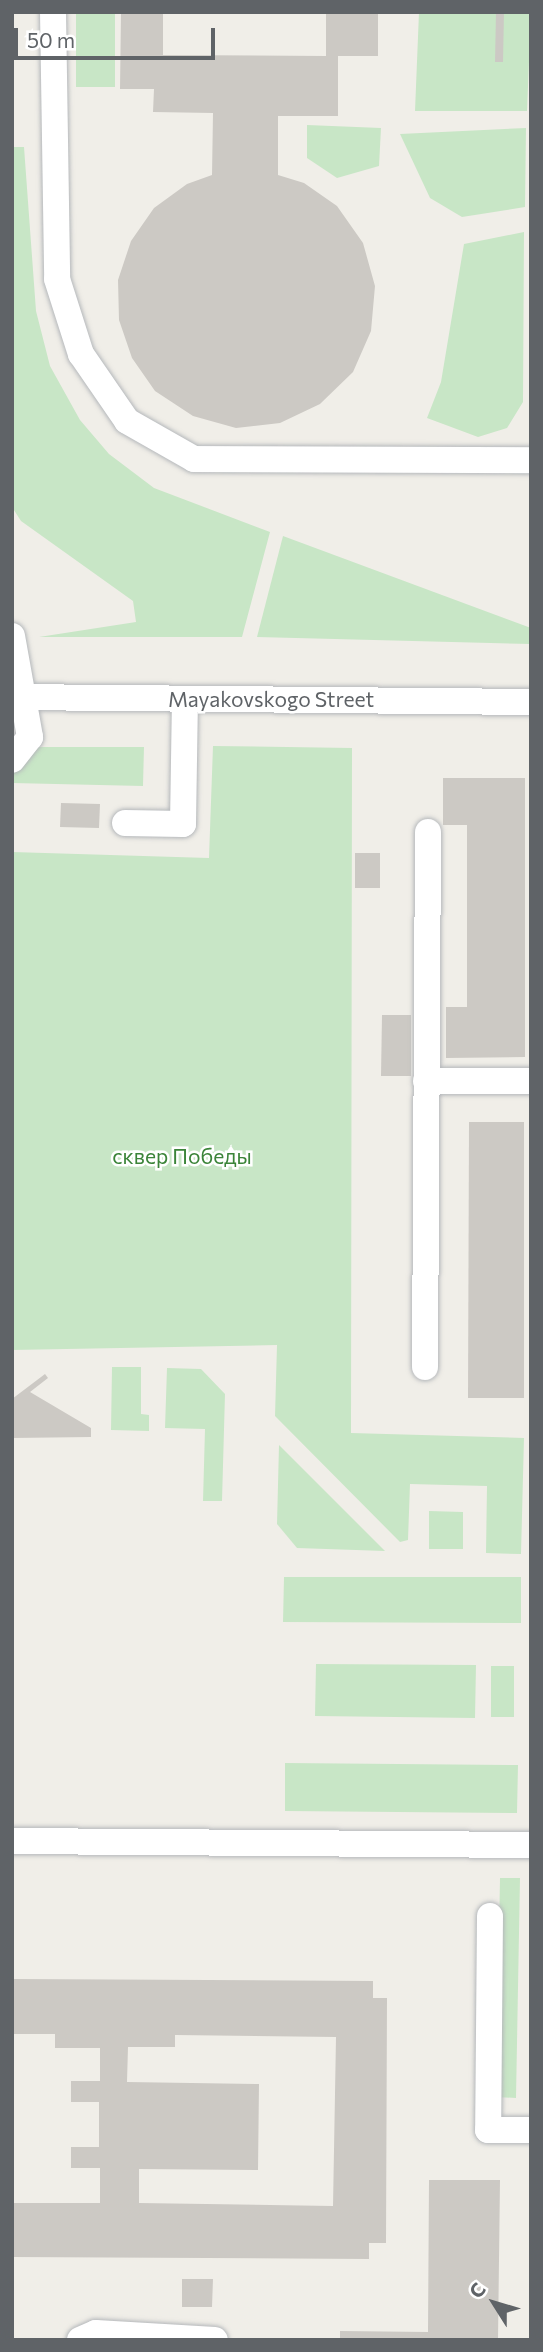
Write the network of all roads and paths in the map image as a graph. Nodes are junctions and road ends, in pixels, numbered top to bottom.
1 (53, 12) edge
2 (531, 460) edge
3 (12, 636) edge
4 (18, 697) edge
5 (185, 699) junction
6 (531, 702) edge
7 (12, 760) edge
8 (125, 823) dead end
9 (428, 832) dead end
10 (426, 1081) junction
11 (531, 1081) edge
12 (425, 1367) dead end
13 (12, 1841) edge
14 (531, 1846) edge
15 (490, 1916) dead end
16 (531, 2130) edge
17 (80, 2340) edge
18 (215, 2340) edge

1 - 2 street
3 - 4 street
4 - 5 street, Mayakovskogo Street
4 - 7 street
5 - 6 street, Mayakovskogo Street
5 - 8 street
9 - 10 street
10 - 11 street
10 - 12 street
13 - 14 street
15 - 16 street
17 - 18 street

